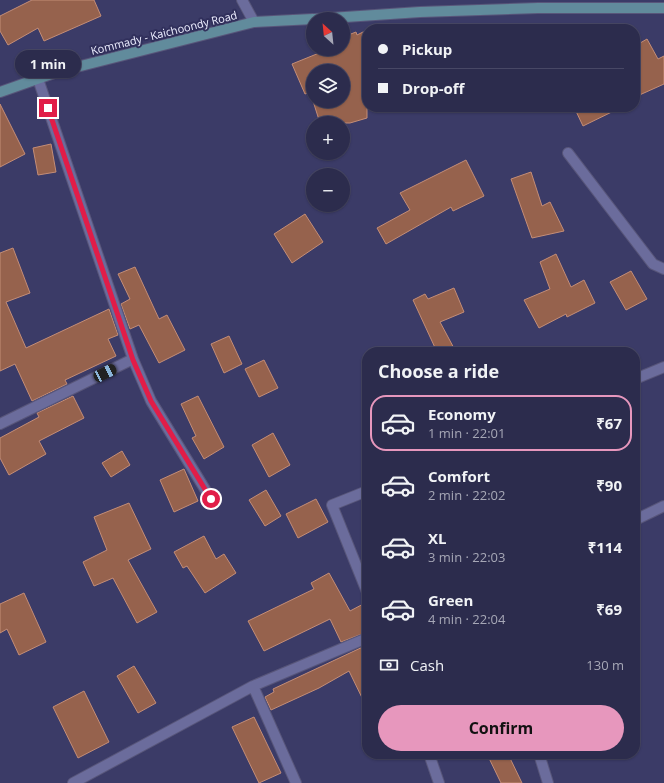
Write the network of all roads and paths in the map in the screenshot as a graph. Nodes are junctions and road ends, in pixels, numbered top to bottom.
1 (242, 0) edge
2 (664, 8) edge
3 (350, 17) edge
4 (306, 19) edge
5 (254, 22) junction
6 (38, 79) junction
7 (0, 92) edge
8 (568, 153) dead end
9 (664, 269) edge
10 (133, 360) junction
11 (664, 367) edge
12 (640, 377) edge
13 (0, 424) edge
14 (362, 493) edge
15 (211, 499) dead end
16 (664, 506) edge
17 (640, 518) edge
18 (362, 580) edge
19 (362, 640) edge
20 (253, 686) junction
21 (431, 759) edge
22 (541, 759) edge
23 (73, 783) edge
24 (296, 783) edge
25 (438, 783) edge
26 (548, 783) edge

1 - 5 street
2 - 3 main road, Kommady - Kaichoondy Road
4 - 5 main road, Kommady - Kaichoondy Road
5 - 6 main road, Kommady - Kaichoondy Road
6 - 7 main road, Kommady - Kaichoondy Road
6 - 10 street
8 - 9 street
10 - 13 street
10 - 15 street
11 - 12 street
14 - 18 street
16 - 17 street
19 - 20 street
20 - 23 street
20 - 24 street
21 - 25 street
22 - 26 street

